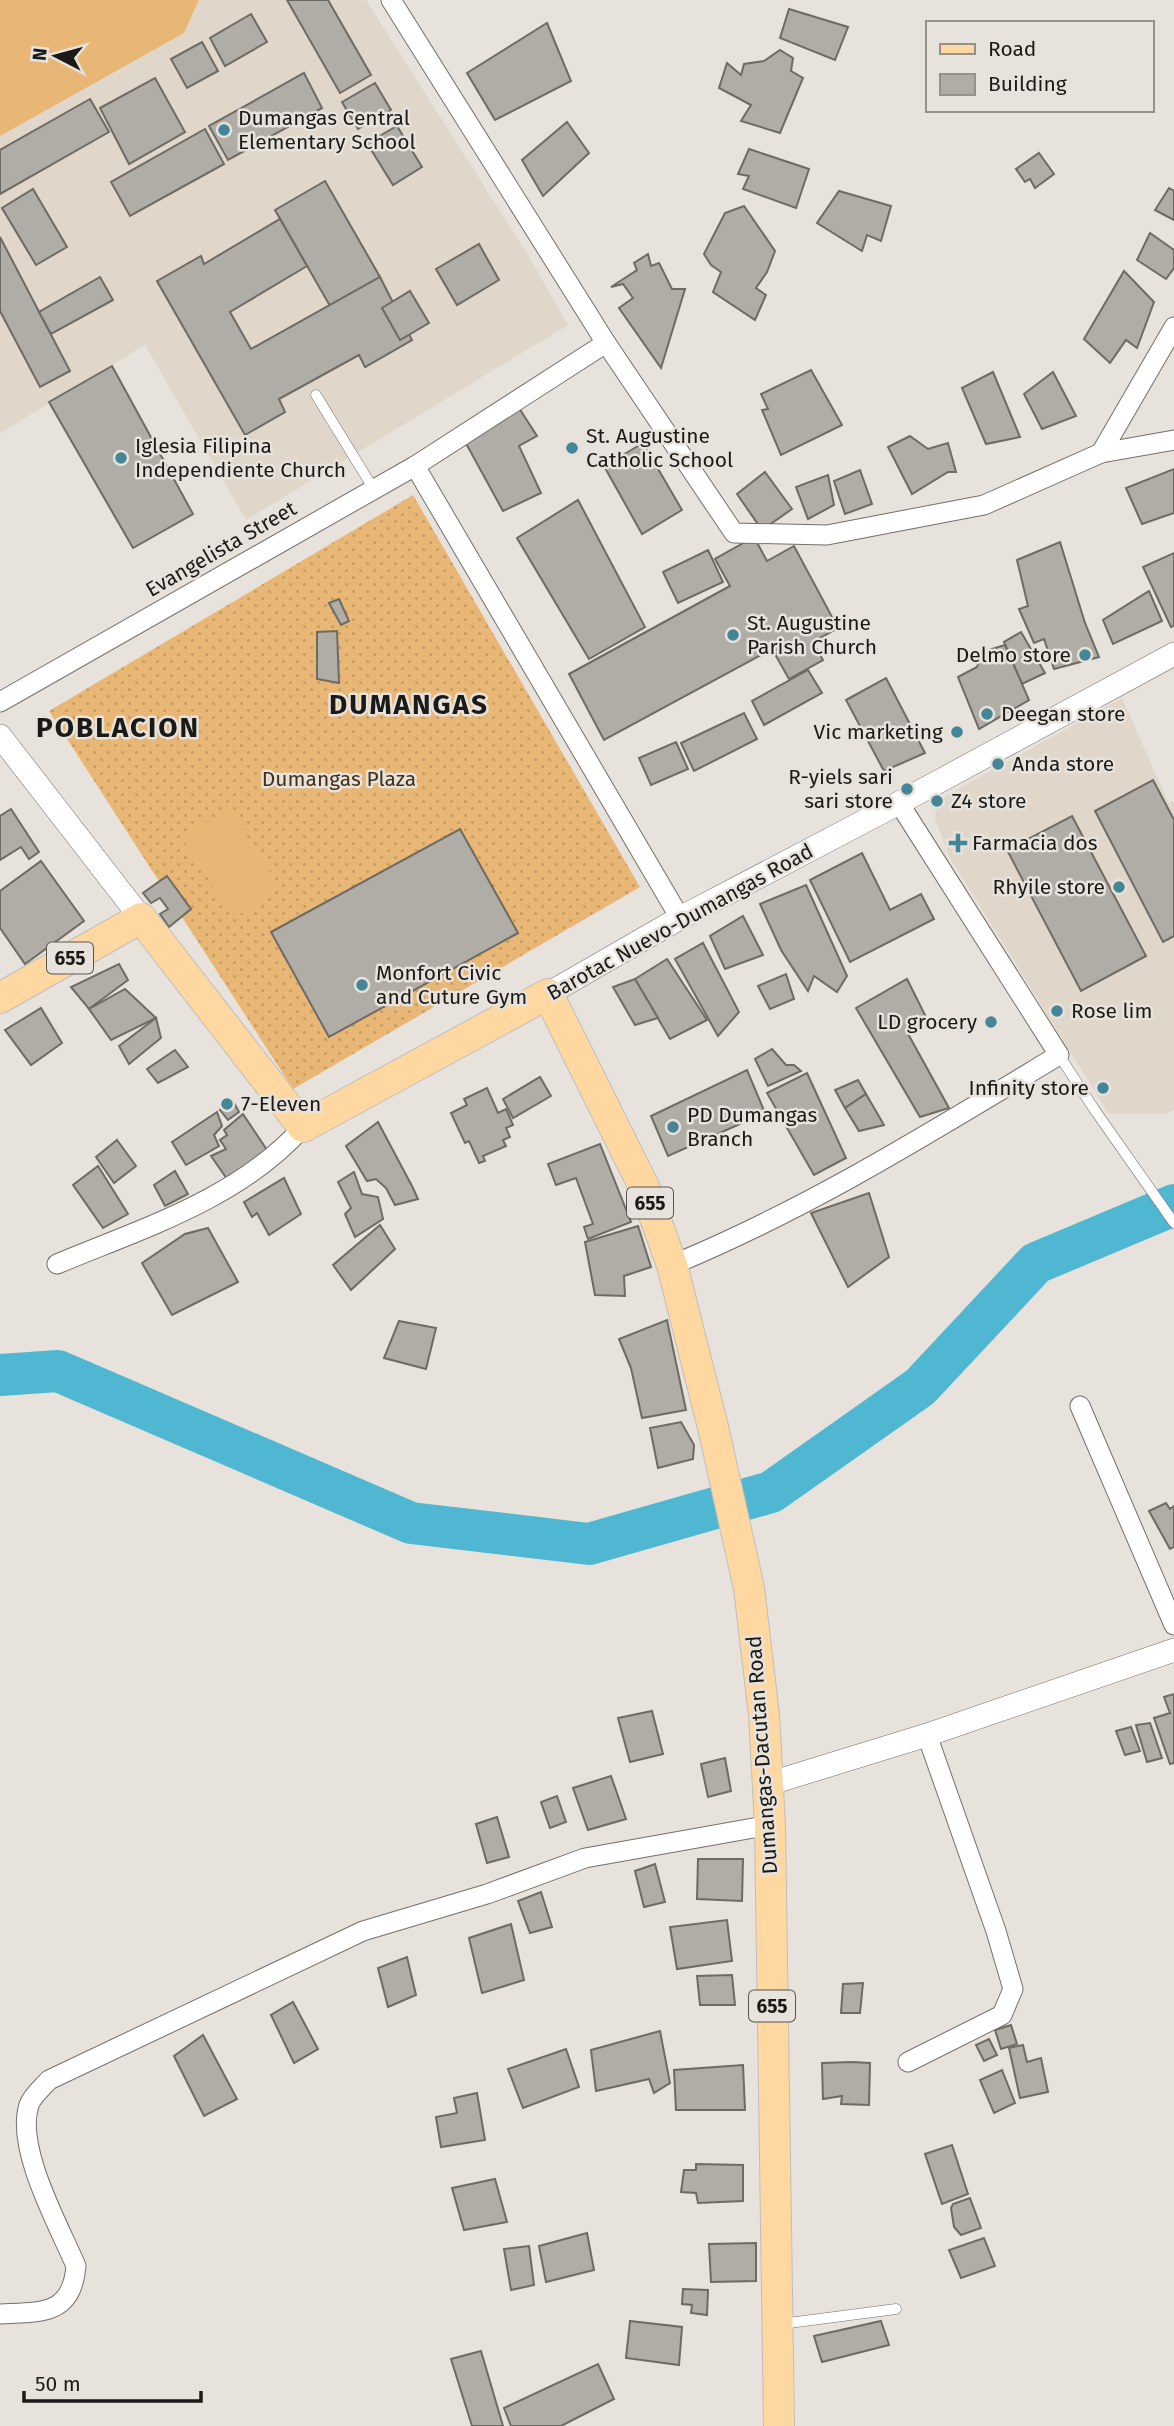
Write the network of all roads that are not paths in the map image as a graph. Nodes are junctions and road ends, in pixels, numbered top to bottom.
1 (391, 0) edge
2 (1174, 327) edge
3 (606, 342) junction
4 (316, 395) dead end
5 (1174, 440) edge
6 (1101, 453) junction
7 (415, 466) junction
8 (373, 488) junction
9 (1174, 654) edge
10 (0, 702) edge
11 (0, 736) edge
12 (899, 803) junction
13 (141, 918) junction
14 (680, 918) junction
15 (548, 994) junction
16 (0, 998) edge
17 (1059, 1055) junction
18 (303, 1127) junction
19 (1174, 1223) edge
20 (57, 1265) dead end
21 (671, 1265) junction
22 (1080, 1406) dead end
23 (1174, 1625) edge
24 (1174, 1650) edge
25 (927, 1735) junction
26 (768, 1784) junction
27 (770, 1825) junction
28 (908, 2062) dead end
29 (896, 2309) dead end
30 (0, 2314) edge
31 (777, 2325) junction
32 (779, 2426) edge

1 - 3 street
2 - 6 street
3 - 6 street
3 - 7 street, Evangelista Street
4 - 8 lane
5 - 6 street
7 - 8 street, Evangelista Street
7 - 14 street
8 - 10 street, Evangelista Street
9 - 12 street, Barotac Nuevo-Dumangas Road
11 - 13 street
12 - 14 street, Barotac Nuevo-Dumangas Road
12 - 17 street
13 - 16 main road, 655
13 - 18 main road
14 - 15 street, Barotac Nuevo-Dumangas Road
15 - 18 main road, Barotac Nuevo-Dumangas Road
15 - 21 main road, Dumangas-Dacutan Road / 655
17 - 19 lane
17 - 21 street
18 - 20 street
21 - 26 main road, Dumangas-Dacutan Road / 655
22 - 23 street
24 - 25 street
25 - 26 street
25 - 28 street
26 - 27 main road, Dumangas-Dacutan Road / 655
27 - 30 street
27 - 31 main road, Dumangas-Dacutan Road / 655
29 - 31 lane
31 - 32 main road, Dumangas-Dacutan Road / 655

